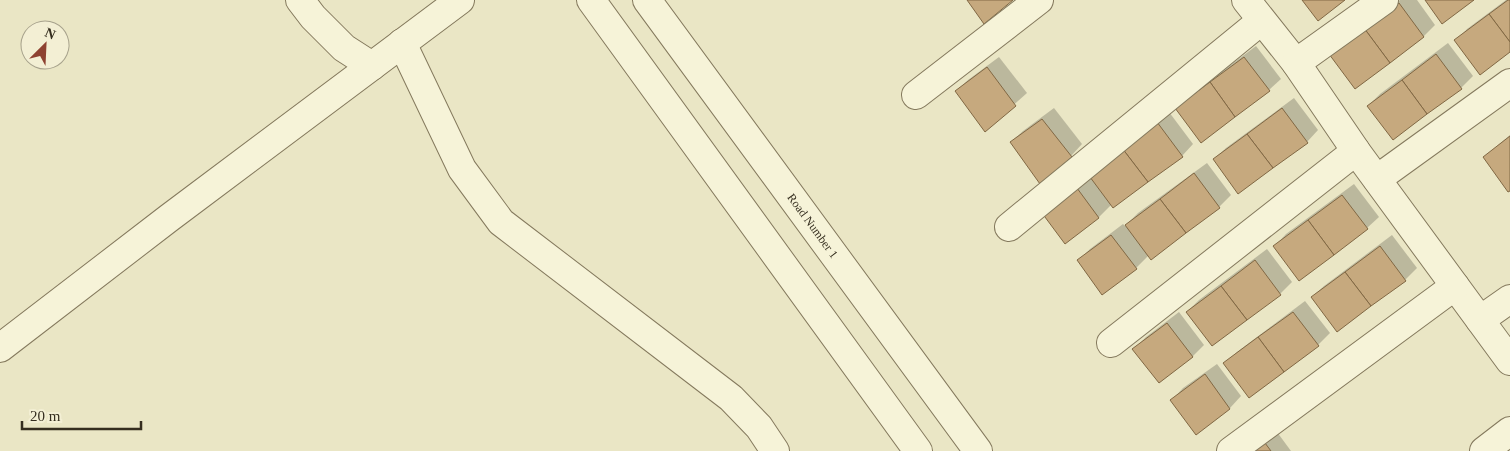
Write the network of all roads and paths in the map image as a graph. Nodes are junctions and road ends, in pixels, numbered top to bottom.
1 (300, 0) edge
2 (460, 0) edge
3 (591, 0) edge
4 (647, 0) edge
5 (1039, 0) edge
6 (1246, 0) edge
7 (1384, 0) edge
8 (1261, 22) junction
9 (402, 43) junction
10 (1296, 63) junction
11 (372, 66) junction
12 (1510, 83) edge
13 (916, 95) dead end
14 (1356, 151) junction
15 (1377, 179) junction
16 (1009, 227) dead end
17 (1455, 286) junction
18 (1510, 299) edge
19 (1480, 320) junction
20 (1111, 343) dead end
21 (0, 348) edge
22 (1510, 361) edge
23 (1510, 431) edge
24 (775, 451) edge
25 (918, 451) edge
26 (978, 451) edge
27 (1231, 451) edge
28 (1484, 451) edge

1 - 11 street
2 - 9 street
3 - 25 street
4 - 26 street, Road Number 1
5 - 13 street
6 - 8 street
7 - 10 street
8 - 10 street
8 - 16 street
9 - 11 street
9 - 24 street
10 - 14 street
11 - 21 street
12 - 15 street
14 - 15 street
14 - 20 street
15 - 17 street
17 - 19 street
17 - 27 street
18 - 19 street
19 - 22 street
23 - 28 street

